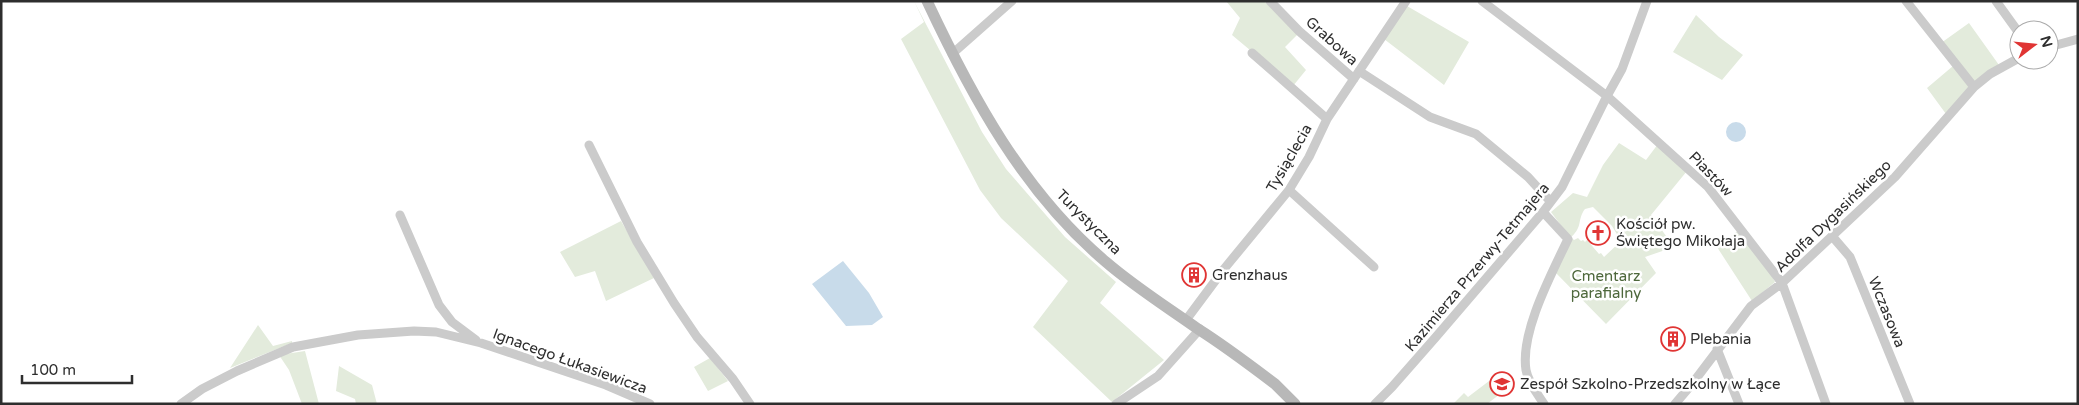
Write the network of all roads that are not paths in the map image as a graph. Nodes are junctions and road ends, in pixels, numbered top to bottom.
1 (927, 1) edge
2 (1012, 1) edge
3 (1270, 1) edge
4 (1406, 1) edge
5 (1482, 1) edge
6 (1648, 1) edge
7 (1906, 1) edge
8 (1996, 1) edge
9 (2010, 20) edge
10 (2078, 39) edge
11 (2059, 44) edge
12 (1252, 53) dead end
13 (952, 54) junction
14 (2009, 64) edge
15 (1356, 75) junction
16 (1974, 87) junction
17 (1607, 96) junction
18 (1327, 119) junction
19 (589, 145) dead end
20 (1289, 190) junction
21 (1550, 202) junction
22 (1543, 212) junction
23 (400, 215) dead end
24 (1832, 236) junction
25 (1374, 267) dead end
26 (1782, 284) junction
27 (1186, 320) junction
28 (1200, 329) junction
29 (481, 344) junction
30 (1717, 350) junction
31 (181, 404) edge
32 (650, 404) edge
33 (750, 404) edge
34 (1116, 404) edge
35 (1295, 404) edge
36 (1375, 404) edge
37 (1544, 404) edge
38 (1674, 404) edge
39 (1739, 404) edge
40 (1826, 404) edge
41 (1910, 404) edge

1 - 13 main road, Turystyczna
2 - 13 street
3 - 15 street, Grabowa
4 - 15 street, Tysiąclecia
5 - 17 street, Piastów
6 - 17 street, Kazimierza Przerwy-Tetmajera
7 - 16 street
8 - 9 street
10 - 11 street
12 - 18 street
13 - 27 main road, Turystyczna
14 - 16 street, Adolfa Dygasińskiego
15 - 18 street, Tysiąclecia
15 - 21 street, Grabowa
16 - 24 street, Adolfa Dygasińskiego
17 - 21 street, Kazimierza Przerwy-Tetmajera
17 - 26 street, Piastów
18 - 20 street, Tysiąclecia
19 - 33 street
20 - 25 street
20 - 27 street, Tysiąclecia
21 - 22 street, Kazimierza Przerwy-Tetmajera
22 - 36 street, Kazimierza Przerwy-Tetmajera
22 - 37 street
23 - 29 street, Ignacego Łukasiewicza
24 - 26 street, Adolfa Dygasińskiego
24 - 41 street, Wczasowa
26 - 30 street, Adolfa Dygasińskiego
26 - 40 street
27 - 28 main road, Turystyczna
28 - 34 street
28 - 35 main road, Turystyczna
29 - 31 street, Ignacego Łukasiewicza
29 - 32 street, Ignacego Łukasiewicza
30 - 38 street, Adolfa Dygasińskiego
30 - 39 street

